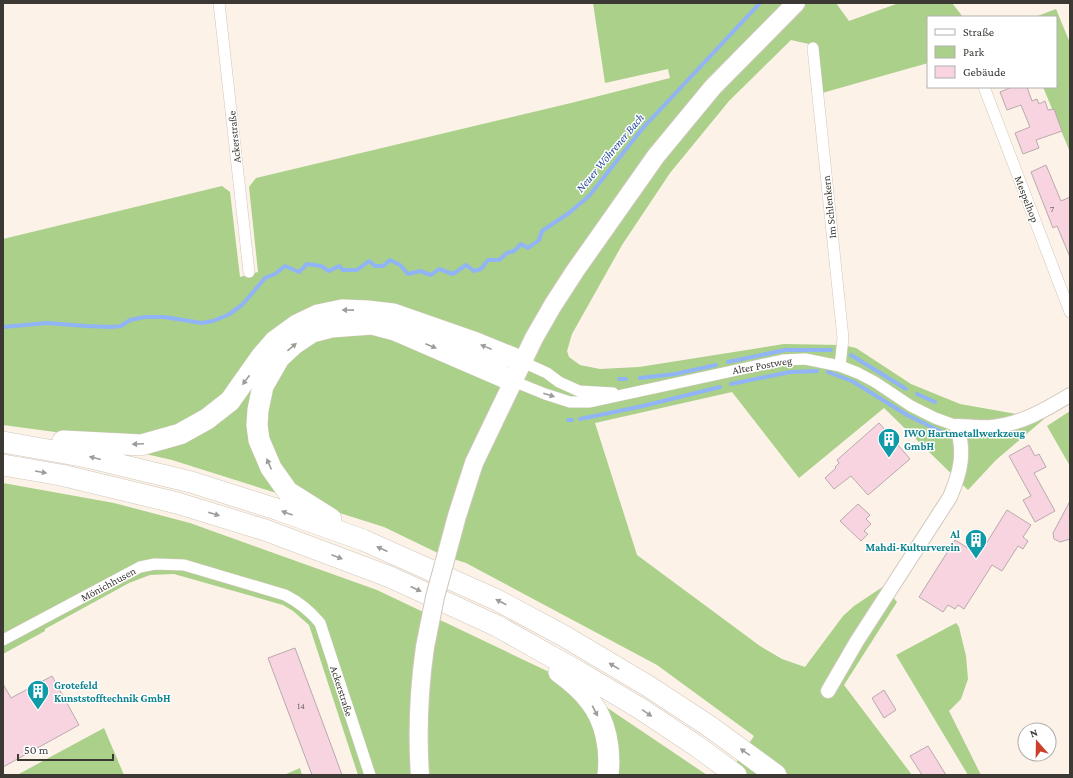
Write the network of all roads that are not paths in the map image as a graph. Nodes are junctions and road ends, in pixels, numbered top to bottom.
1 (219, 3) edge
2 (796, 3) edge
3 (812, 48) dead end
4 (984, 88) edge
5 (249, 272) dead end
6 (1070, 312) edge
7 (523, 362) junction
8 (840, 366) junction
9 (513, 381) junction
10 (626, 394) junction
11 (1070, 395) edge
12 (957, 426) junction
13 (3, 438) edge
14 (3, 442) edge
15 (3, 465) edge
16 (363, 540) junction
17 (309, 610) joint
18 (516, 638) junction
19 (3, 640) edge
20 (828, 691) dead end
21 (370, 775) edge
22 (420, 775) edge
23 (608, 775) edge
24 (736, 775) edge
25 (776, 775) edge

1 - 5 street, Ackerstraße
2 - 7 main road
3 - 8 street, Im Schlenkern
4 - 6 street, Mespelhop
7 - 9 main road
7 - 10 street, Alter Postweg
7 -> 13 highway
8 - 10 street, Alter Postweg
8 - 12 street, Alter Postweg
9 -> 10 street, Alter Postweg
16 -> 9 highway
9 - 22 main road, bridge
11 - 12 street, Alter Postweg
12 - 20 street
16 -> 14 highway
15 -> 18 highway
25 -> 16 highway
17 - 19 street, Mönichhusen
17 - 21 street, Ackerstraße
18 -> 23 highway
18 -> 24 highway

